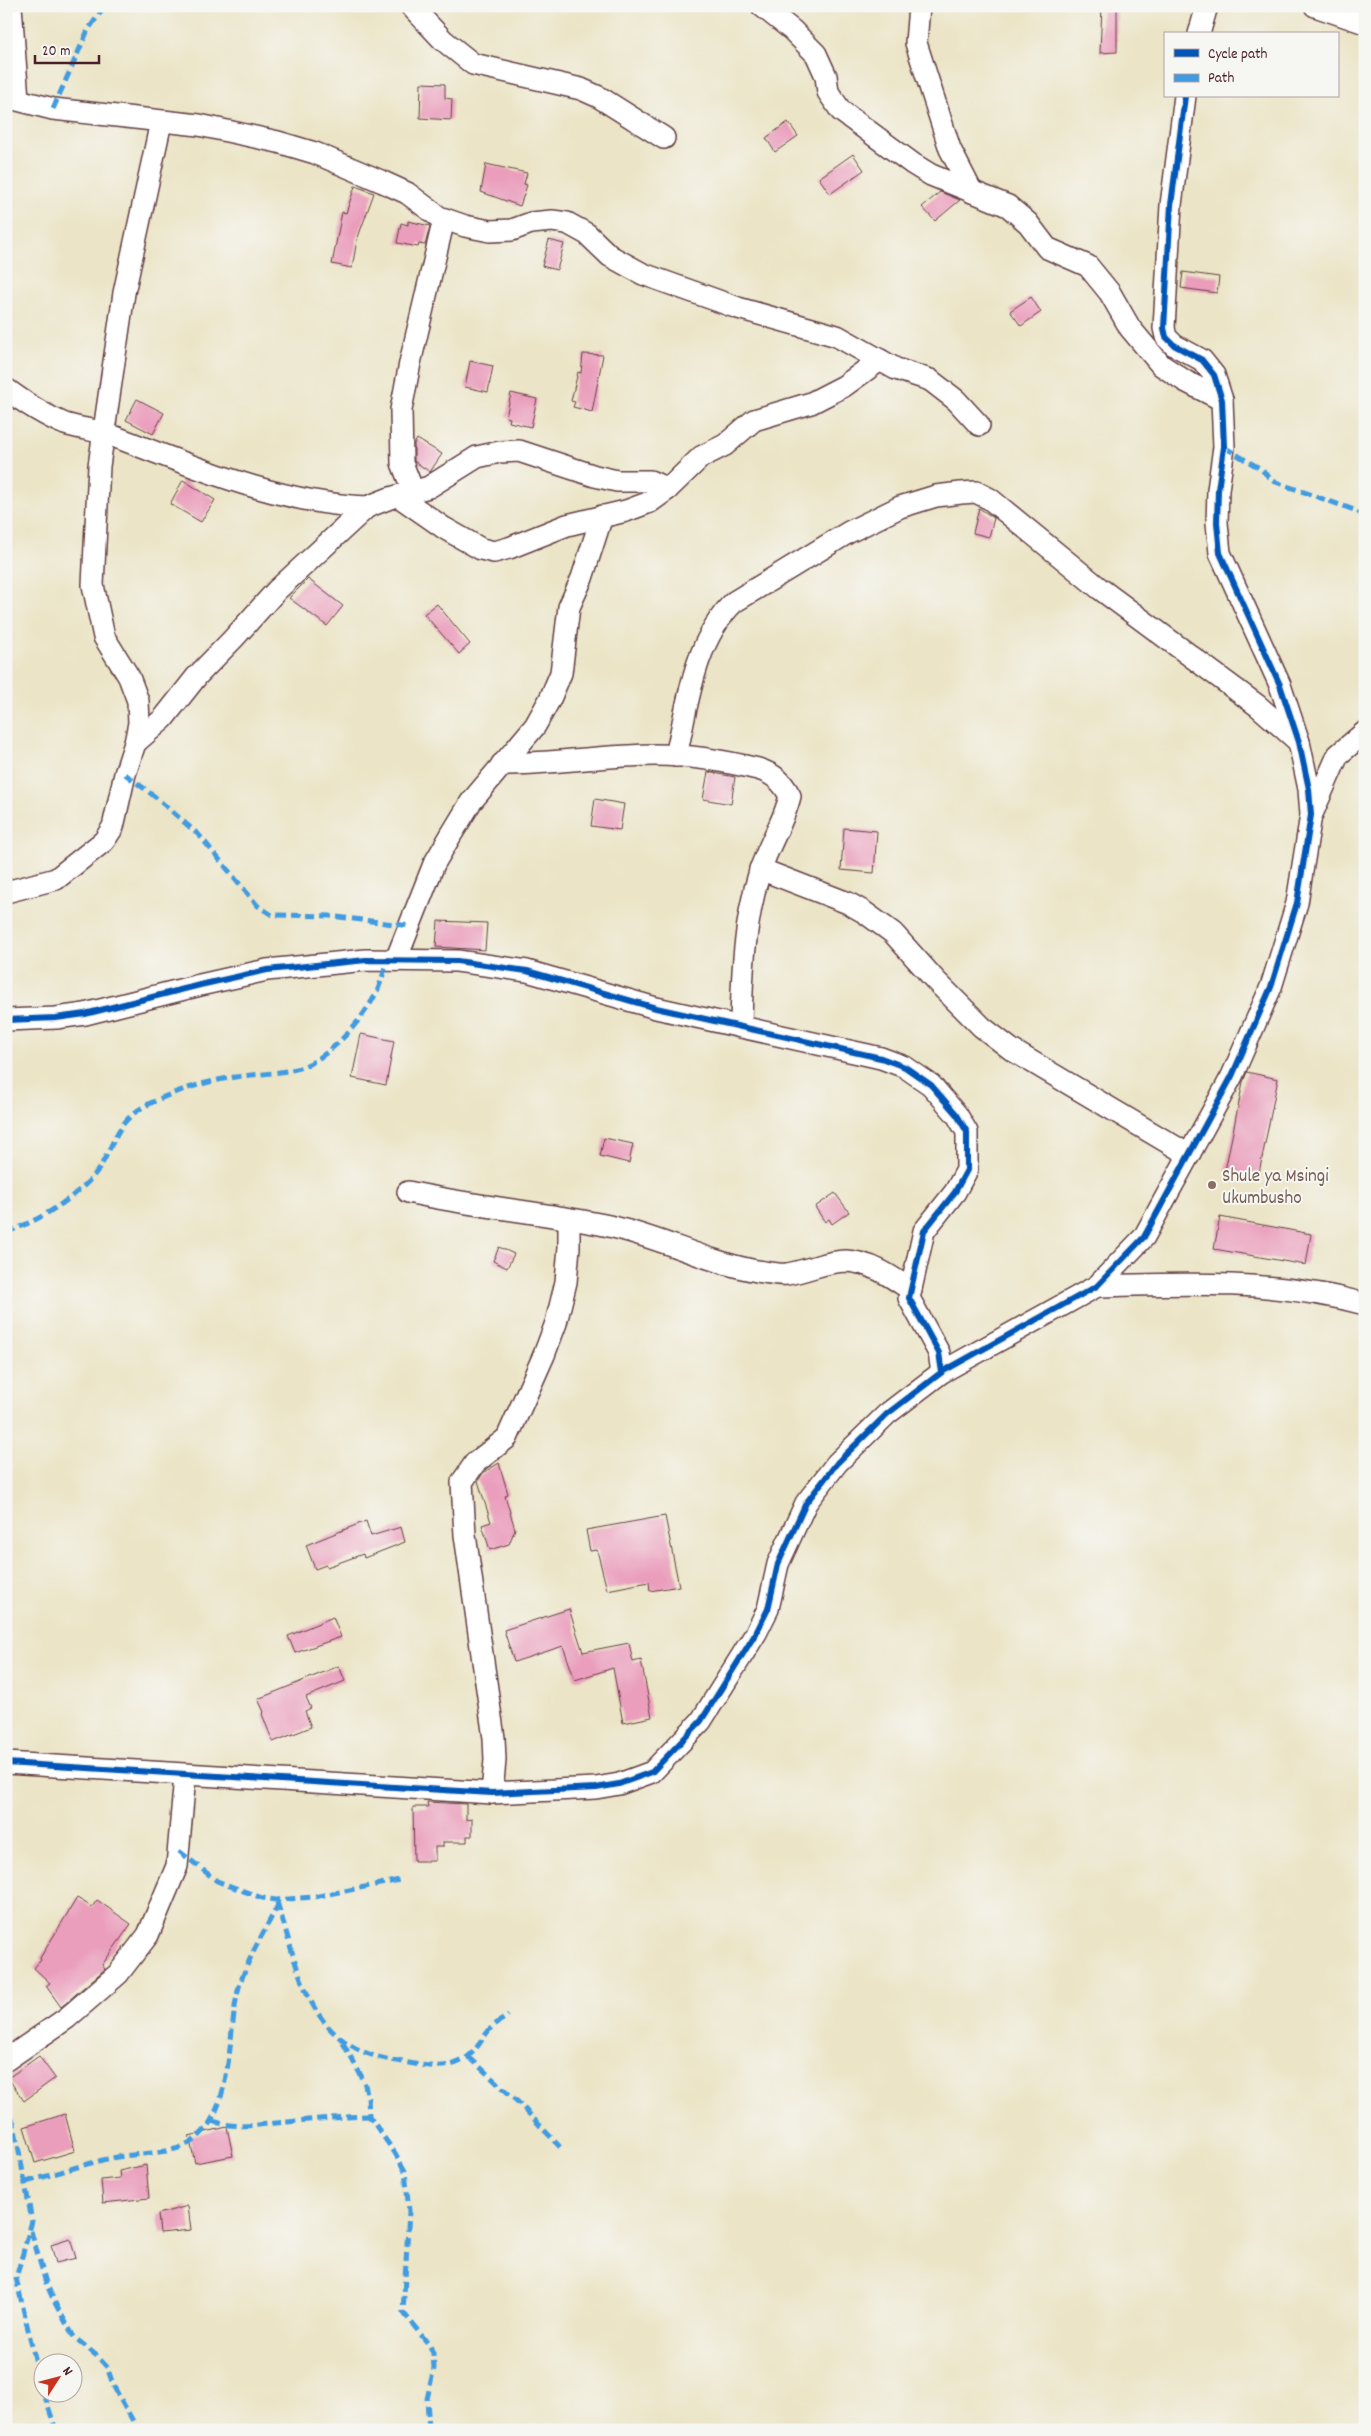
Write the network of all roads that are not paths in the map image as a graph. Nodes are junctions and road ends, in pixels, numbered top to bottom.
1 (11, 6) edge
2 (411, 6) edge
3 (762, 6) edge
4 (919, 6) edge
5 (1207, 6) edge
6 (1315, 6) edge
7 (432, 14) edge
8 (1365, 23) edge
9 (1200, 32) edge
10 (12, 98) edge
11 (1185, 98) edge
12 (161, 122) junction
13 (664, 138) dead end
14 (972, 192) junction
15 (444, 219) junction
16 (880, 360) junction
17 (6, 389) edge
18 (1222, 400) junction
19 (978, 425) dead end
20 (104, 433) junction
21 (668, 489) junction
22 (405, 493) junction
23 (367, 507) junction
24 (602, 516) junction
25 (1365, 732) edge
26 (1300, 742) junction
27 (135, 743) junction
28 (676, 756) junction
29 (502, 764) junction
30 (1311, 814) junction
31 (760, 869) junction
32 (6, 892) edge
33 (396, 960) junction
34 (6, 1020) edge
35 (741, 1027) junction
36 (1189, 1155) junction
37 (408, 1192) dead end
38 (569, 1219) junction
39 (1097, 1286) junction
40 (911, 1290) junction
41 (1365, 1304) edge
42 (942, 1372) junction
43 (6, 1763) edge
44 (185, 1776) junction
45 (492, 1793) junction
46 (6, 2060) edge

1 - 10 street
2 - 7 street
3 - 14 street
4 - 14 street
5 - 9 street
6 - 8 street
7 - 13 street
10 - 12 street
11 - 18 street
12 - 15 street
12 - 20 street
14 - 18 street
15 - 16 street
15 - 22 street
16 - 19 street
16 - 21 street
17 - 20 street
18 - 26 street
20 - 23 street
20 - 27 street
21 - 22 street
21 - 24 street
22 - 23 street
22 - 24 street
23 - 27 street
24 - 29 street
25 - 30 street
26 - 28 street
26 - 30 street
27 - 32 street
28 - 29 street
28 - 31 street
29 - 33 street
30 - 36 street
31 - 35 street
31 - 36 street
33 - 34 street
33 - 35 street
35 - 40 street
36 - 39 street
37 - 38 street
38 - 40 street
38 - 45 street
39 - 41 street
39 - 42 street
40 - 42 street
42 - 45 street
43 - 44 street
44 - 45 street
44 - 46 street

